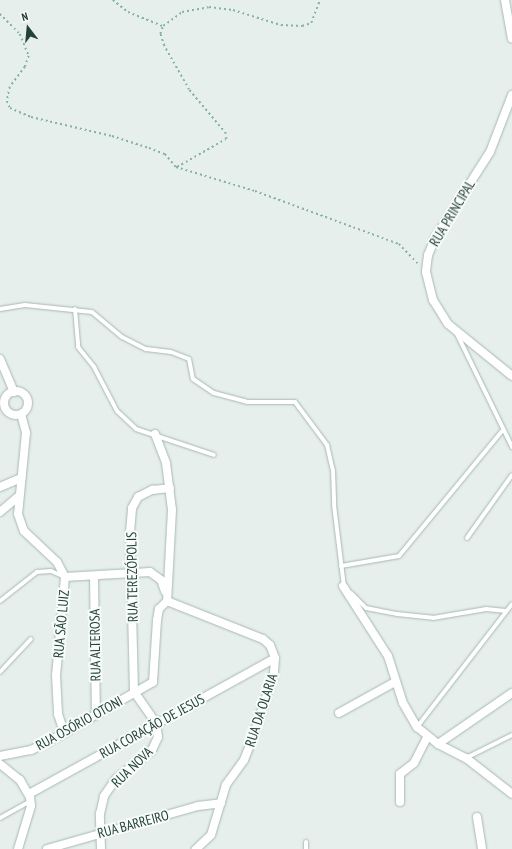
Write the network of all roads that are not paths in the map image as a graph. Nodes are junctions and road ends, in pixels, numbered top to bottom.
1 (505, 0) edge
2 (512, 38) edge
3 (512, 95) edge
4 (0, 309) edge
5 (75, 309) junction
6 (457, 333) junction
7 (0, 359) edge
8 (512, 376) edge
9 (14, 392) junction
10 (2, 406) edge
11 (21, 414) junction
12 (502, 431) junction
13 (155, 434) junction
14 (512, 447) edge
15 (214, 455) dead end
16 (512, 475) edge
17 (21, 478) junction
18 (0, 487) edge
19 (170, 488) junction
20 (20, 496) junction
21 (0, 512) edge
22 (467, 538) dead end
23 (341, 566) junction
24 (132, 572) junction
25 (94, 576) junction
26 (64, 577) junction
27 (343, 586) junction
28 (165, 590) junction
29 (0, 601) edge
30 (167, 601) junction
31 (512, 604) edge
32 (506, 611) junction
33 (30, 639) dead end
34 (275, 658) junction
35 (0, 672) edge
36 (395, 682) junction
37 (134, 692) junction
38 (512, 693) edge
39 (339, 713) dead end
40 (96, 714) junction
41 (156, 723) junction
42 (417, 727) junction
43 (64, 733) junction
44 (512, 735) edge
45 (428, 736) junction
46 (438, 744) junction
47 (0, 756) edge
48 (466, 758) junction
49 (0, 764) edge
50 (512, 794) edge
51 (30, 798) junction
52 (400, 802) dead end
53 (221, 804) junction
54 (477, 817) dead end
55 (0, 818) edge
56 (101, 833) junction
57 (306, 842) dead end
58 (18, 849) edge
59 (47, 849) edge
60 (101, 849) edge
61 (196, 849) edge
62 (306, 849) edge
63 (482, 849) edge

1 - 2 street
3 - 6 street, RUA PRINCIPAL
4 - 5 lane
5 - 13 lane
5 - 23 lane
6 - 8 street, RUA PRINCIPAL
6 - 12 lane
7 - 9 street
9 - 10 street
9 - 11 street
10 - 11 street
11 - 17 street
12 - 14 lane
12 - 23 lane
13 - 15 lane
13 - 19 street
16 - 22 lane
17 - 18 street
17 - 20 street
19 - 24 street, RUA TEREZÓPOLIS
19 - 28 street
20 - 21 street
20 - 26 street
23 - 27 lane
24 - 25 street, RUA SÃO LUIZ
24 - 28 street, RUA SÃO LUIZ
24 - 37 street, RUA TEREZÓPOLIS
25 - 26 street, RUA SÃO LUIZ
25 - 40 street, RUA ALTEROSA
26 - 29 lane
26 - 43 street, RUA SÃO LUIZ
27 - 32 lane
27 - 36 street
28 - 30 street
30 - 34 street, RUA DA OLARIA
30 - 37 street, RUA OSÓRIO OTONI
31 - 32 lane
32 - 42 lane
33 - 35 lane
34 - 41 street, RUA CORAÇÃO DE JESUS
34 - 53 street, RUA DA OLARIA
36 - 39 street
36 - 42 street
37 - 40 street, RUA OSÓRIO OTONI
37 - 41 street
38 - 46 street
40 - 43 street, RUA OSÓRIO OTONI
41 - 51 street, RUA CORAÇÃO DE JESUS
41 - 56 street, RUA NOVA
42 - 45 street
43 - 47 street, RUA OSÓRIO OTONI
44 - 48 lane
45 - 46 street
45 - 52 street
46 - 48 street
48 - 50 street
49 - 51 street
51 - 55 lane
51 - 58 street
53 - 56 street, RUA BARREIRO
53 - 61 street, RUA DA OLARIA
54 - 63 street
56 - 59 street, RUA BARREIRO
56 - 60 street, RUA NOVA
57 - 62 lane

